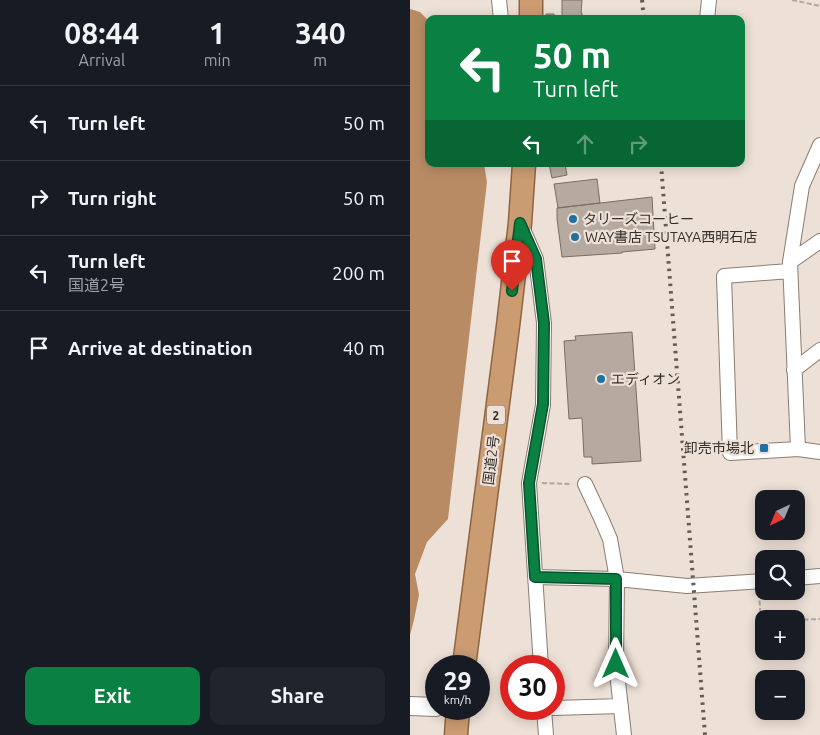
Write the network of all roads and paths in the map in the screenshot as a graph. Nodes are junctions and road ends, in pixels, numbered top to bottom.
1 (499, 0) edge
2 (532, 0) edge
3 (709, 0) edge
4 (792, 0) edge
5 (820, 6) edge
6 (501, 15) edge
7 (531, 15) edge
8 (707, 15) edge
9 (820, 145) edge
10 (524, 167) edge
11 (520, 223) junction
12 (820, 241) edge
13 (790, 266) junction
14 (820, 350) edge
15 (794, 370) junction
16 (798, 449) junction
17 (820, 452) edge
18 (529, 483) junction
19 (584, 484) joint
20 (820, 576) edge
21 (535, 577) junction
22 (805, 577) edge
23 (616, 579) junction
24 (755, 581) edge
25 (820, 619) edge
26 (805, 620) edge
27 (465, 655) edge
28 (540, 655) edge
29 (410, 706) edge
30 (621, 706) junction
31 (425, 707) edge
32 (565, 708) edge
33 (457, 720) edge
34 (545, 720) edge
35 (456, 735) edge
36 (546, 735) edge
37 (624, 735) edge

1 - 6 street
2 - 7 highway
3 - 8 street
4 - 5 path
9 - 13 street
10 - 11 highway, 国道2号 / 2
11 - 18 street
11 - 27 highway, 国道2号 / 2
12 - 13 street
13 - 15 street
13 - 16 street
14 - 15 street
15 - 16 street
16 - 17 street
18 - 19 path
18 - 21 street
19 - 23 street
20 - 22 street
21 - 23 street
21 - 28 street
23 - 24 street
23 - 30 street
25 - 26 path
29 - 31 street
30 - 32 street
30 - 37 street
33 - 35 highway
34 - 36 street

